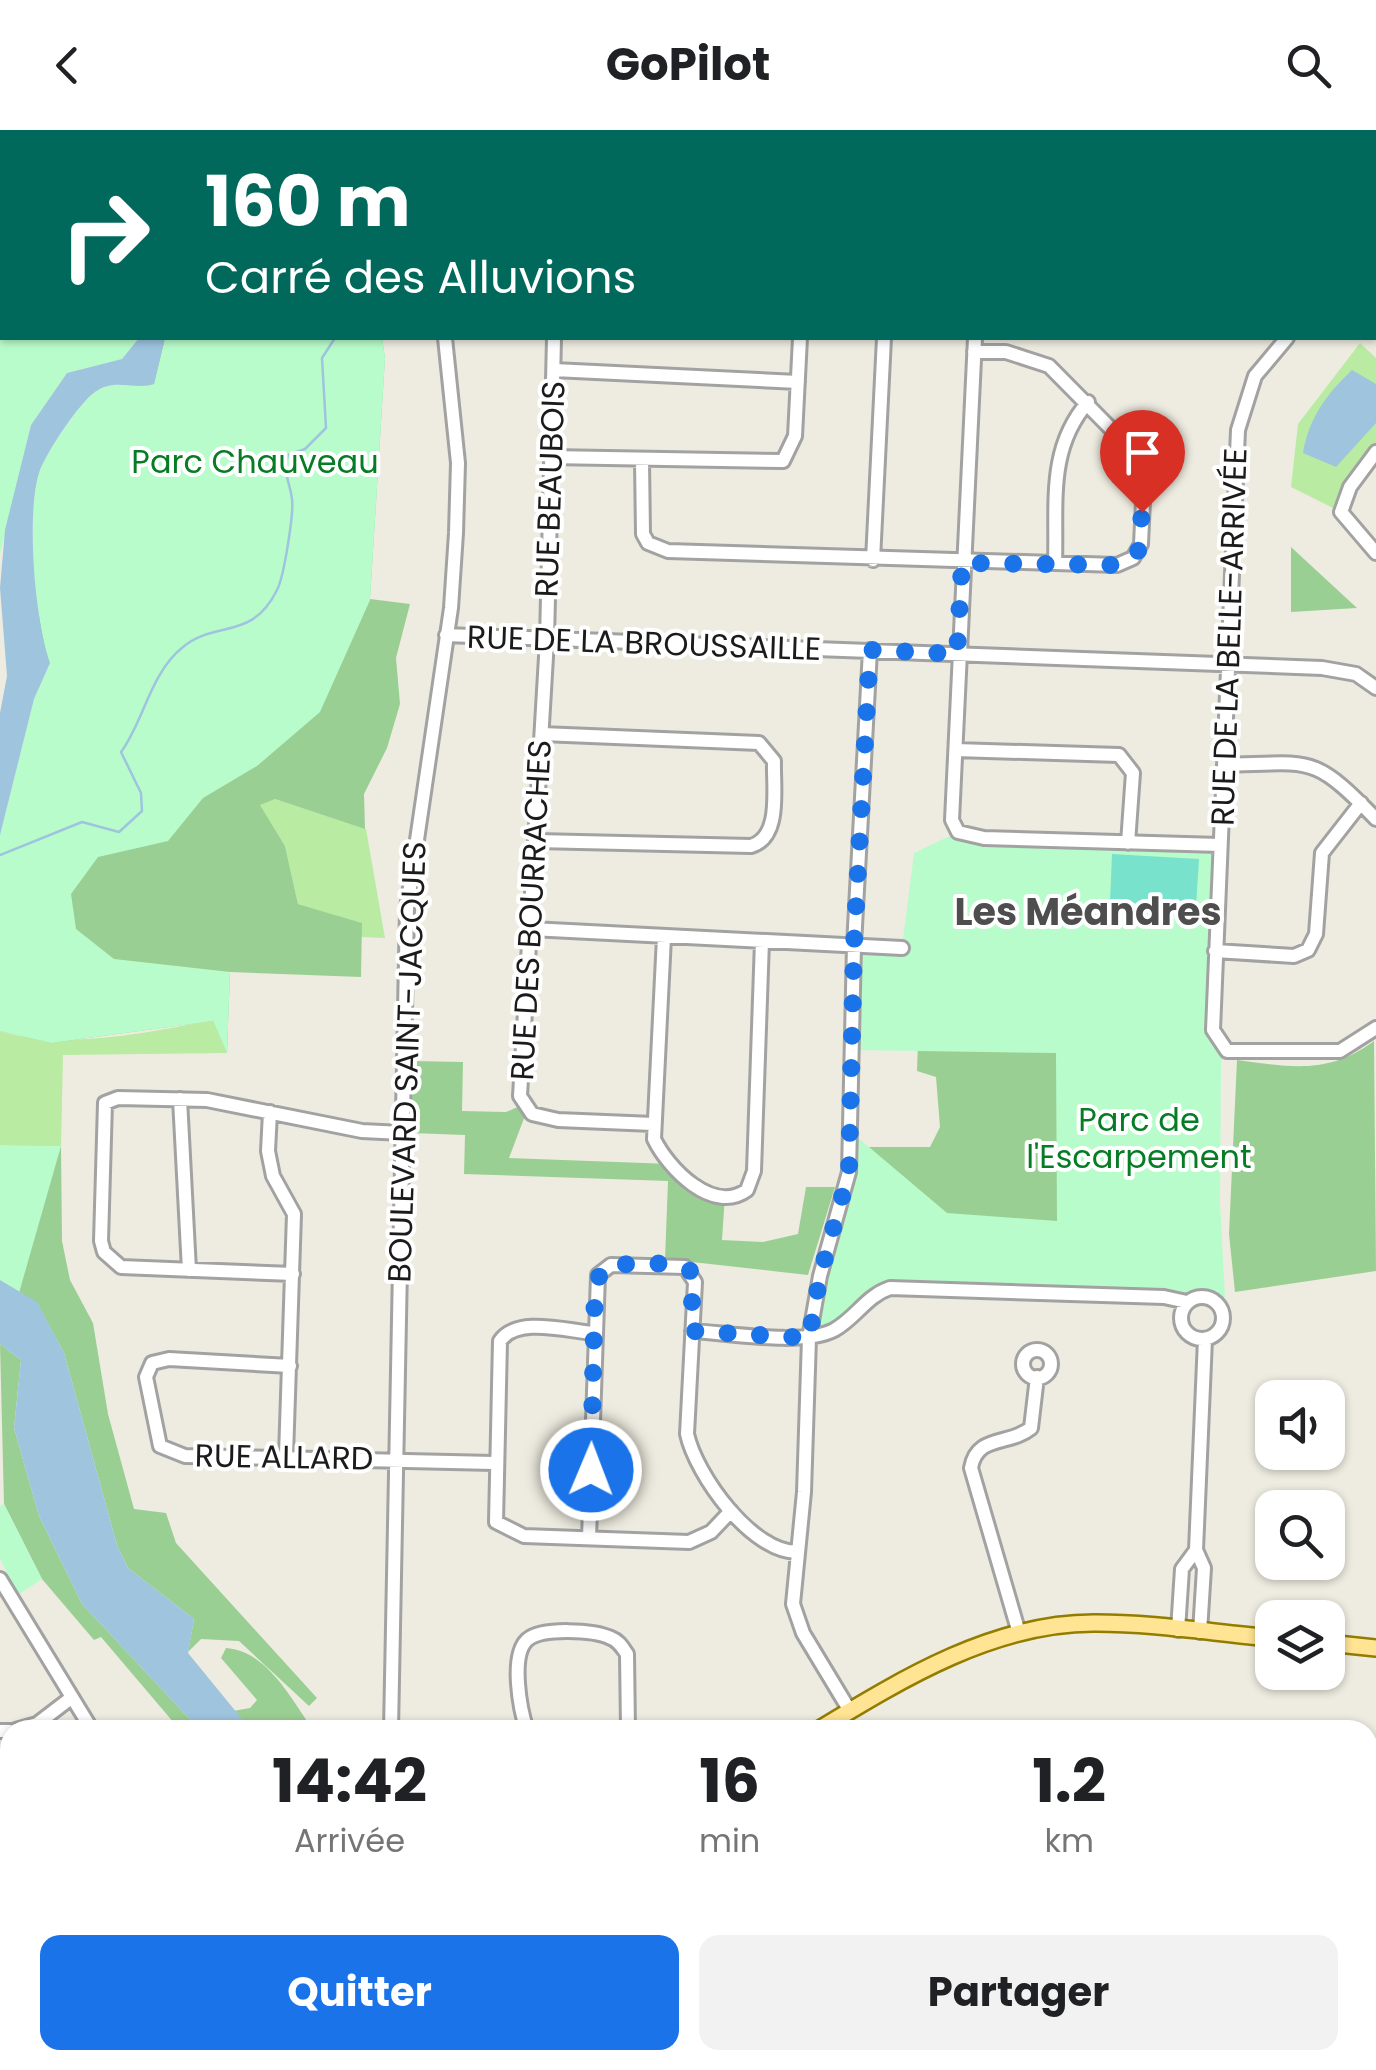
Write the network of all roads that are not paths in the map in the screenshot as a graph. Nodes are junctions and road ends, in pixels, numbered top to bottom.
1 (445, 340) edge
2 (554, 340) edge
3 (800, 340) edge
4 (884, 340) edge
5 (1285, 340) edge
6 (975, 345) edge
7 (554, 370) junction
8 (798, 382) junction
9 (1088, 402) junction
10 (1376, 452) edge
11 (550, 457) junction
12 (642, 461) junction
13 (1376, 553) edge
14 (874, 560) junction
15 (962, 563) junction
16 (1055, 563) junction
17 (446, 635) junction
18 (546, 640) junction
19 (870, 650) junction
20 (957, 654) junction
21 (1226, 666) junction
22 (1376, 688) edge
23 (542, 734) junction
24 (956, 750) junction
25 (1224, 765) junction
26 (1361, 803) junction
27 (1376, 818) edge
28 (537, 841) junction
29 (1128, 842) junction
30 (1220, 846) junction
31 (531, 930) junction
32 (664, 937) junction
33 (762, 941) junction
34 (854, 944) junction
35 (902, 948) dead end
36 (1215, 950) junction
37 (1376, 1028) edge
38 (180, 1099) junction
39 (270, 1112) junction
40 (653, 1124) junction
41 (402, 1132) junction
42 (190, 1270) junction
43 (293, 1274) junction
44 (1187, 1302) junction
45 (692, 1331) junction
46 (594, 1333) junction
47 (809, 1338) junction
48 (1204, 1339) junction
49 (290, 1366) junction
50 (1037, 1377) dead end
51 (286, 1456) junction
52 (395, 1459) junction
53 (494, 1463) junction
54 (731, 1511) junction
55 (589, 1538) junction
56 (1196, 1550) junction
57 (798, 1552) junction
58 (0, 1579) edge
59 (1178, 1630) junction
60 (1200, 1632) junction
61 (1018, 1633) junction
62 (1255, 1637) edge
63 (1345, 1645) edge
64 (1376, 1648) edge
65 (70, 1698) junction
66 (850, 1711) junction
67 (42, 1720) edge
68 (85, 1720) edge
69 (391, 1720) edge
70 (527, 1720) edge
71 (628, 1720) edge
72 (835, 1720) edge

1 - 17 street, BOULEVARD SAINT-JACQUES
2 - 7 street, RUE BEAUBOIS
3 - 8 street
4 - 14 street
5 - 21 street, RUE DE LA BELLE-ARRIVÉE
6 - 9 street
6 - 15 street
7 - 8 street
7 - 11 street, RUE BEAUBOIS
8 - 12 street
9 - 16 street
9 - 16 street
10 - 13 street
11 - 12 street
11 - 18 street, RUE BEAUBOIS
12 - 14 street
14 - 15 street
15 - 16 street
15 - 20 street
17 - 18 street, RUE DE LA BROUSSAILLE
17 - 41 street, BOULEVARD SAINT-JACQUES
18 - 19 street, RUE DE LA BROUSSAILLE
18 - 23 street, RUE DES BOURRACHES
19 - 20 street, RUE DE LA BROUSSAILLE
19 - 34 street
20 - 21 street, RUE DE LA BROUSSAILLE
20 - 24 street
21 - 22 street, RUE DE LA BROUSSAILLE
21 - 25 street, RUE DE LA BELLE-ARRIVÉE
23 - 28 street, RUE DES BOURRACHES
23 - 28 street
24 - 29 street
24 - 29 street
25 - 26 street
25 - 30 street, RUE DE LA BELLE-ARRIVÉE
26 - 27 street
26 - 36 street
28 - 31 street, RUE DES BOURRACHES
29 - 30 street
30 - 36 street, RUE DE LA BELLE-ARRIVÉE
31 - 32 street
31 - 40 street, RUE DES BOURRACHES
32 - 33 street
32 - 40 street
33 - 34 street
33 - 40 street
34 - 35 street
34 - 47 street
36 - 37 street, RUE DE LA BELLE-ARRIVÉE
38 - 39 street
38 - 42 street
38 - 42 street
39 - 41 street
39 - 43 street
41 - 52 street, BOULEVARD SAINT-JACQUES
42 - 43 street
43 - 49 street
44 - 47 street
44 - 48 street
44 - 48 street
45 - 46 street
45 - 47 street
45 - 54 street
46 - 53 street
46 - 55 street
47 - 57 street
48 - 56 street
49 - 51 street
49 - 51 street, RUE ALLARD
50 - 61 street
51 - 52 street, RUE ALLARD
52 - 53 street, RUE ALLARD
52 - 69 street, BOULEVARD SAINT-JACQUES
53 - 55 street
54 - 55 street
54 - 57 street
56 - 59 street
56 - 60 street
57 - 66 street
58 - 65 street
59 - 60 main road
59 - 61 main road
60 - 62 main road
61 - 66 main road
63 - 64 main road
65 - 67 street
65 - 68 street
66 - 72 main road
70 - 71 street

